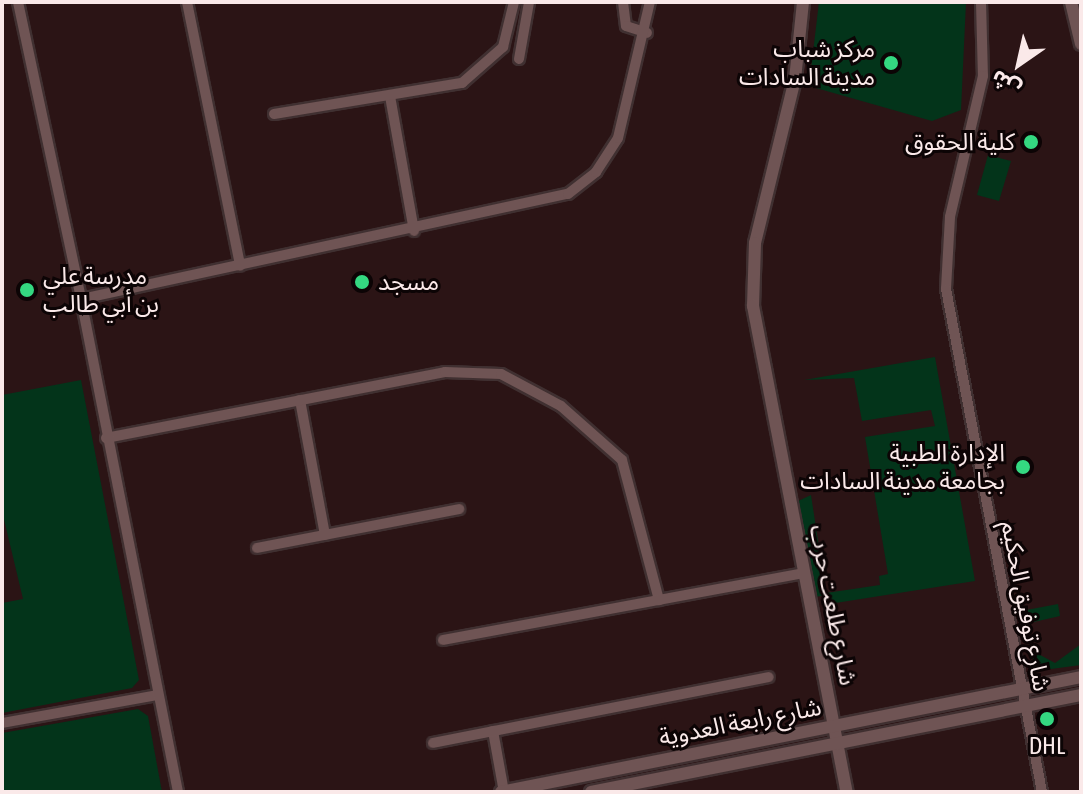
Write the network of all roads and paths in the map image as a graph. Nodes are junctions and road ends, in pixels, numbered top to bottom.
1 (18, 2) edge
2 (187, 2) edge
3 (514, 2) edge
4 (529, 2) edge
5 (623, 2) edge
6 (650, 2) edge
7 (803, 2) edge
8 (981, 2) edge
9 (1071, 2) edge
10 (647, 33) junction
11 (1081, 40) edge
12 (519, 59) dead end
13 (390, 96) junction
14 (274, 114) dead end
15 (414, 231) junction
16 (240, 266) junction
17 (81, 299) junction
18 (300, 400) junction
19 (106, 438) junction
20 (459, 509) dead end
21 (325, 535) junction
22 (257, 548) dead end
23 (804, 573) junction
24 (659, 600) junction
25 (443, 640) dead end
26 (769, 677) dead end
27 (1081, 677) edge
28 (1022, 689) junction
29 (158, 695) junction
30 (1081, 695) edge
31 (1025, 706) junction
32 (2, 723) edge
33 (834, 726) junction
34 (493, 731) junction
35 (433, 743) dead end
36 (838, 743) junction
37 (178, 792) edge
38 (502, 792) edge
39 (591, 792) edge
40 (847, 792) edge
41 (1042, 792) edge

1 - 17 street
2 - 16 street
3 - 13 street
4 - 12 street
5 - 10 street
6 - 10 street
7 - 23 street, شارع طلعت حرب
8 - 28 street, شارع توفيق الحكيم
9 - 11 street
10 - 15 street
13 - 14 street
13 - 15 street
15 - 16 street
16 - 17 street
17 - 19 street
18 - 19 street
18 - 21 street
18 - 24 street
19 - 29 street
20 - 21 street
21 - 22 street
23 - 24 street
23 - 33 street, شارع طلعت حرب
24 - 25 street
26 - 34 street
27 - 28 street, شارع رابعة العدوية
28 - 31 street, شارع توفيق الحكيم
28 - 33 street, شارع رابعة العدوية
29 - 32 street
29 - 37 street
30 - 31 street, شارع رابعة العدوية
31 - 36 street, شارع رابعة العدوية
31 - 41 street, شارع توفيق الحكيم
33 - 36 street, شارع طلعت حرب
33 - 38 street, شارع رابعة العدوية
34 - 35 street
34 - 38 street
36 - 39 street, شارع رابعة العدوية
36 - 40 street, شارع طلعت حرب

